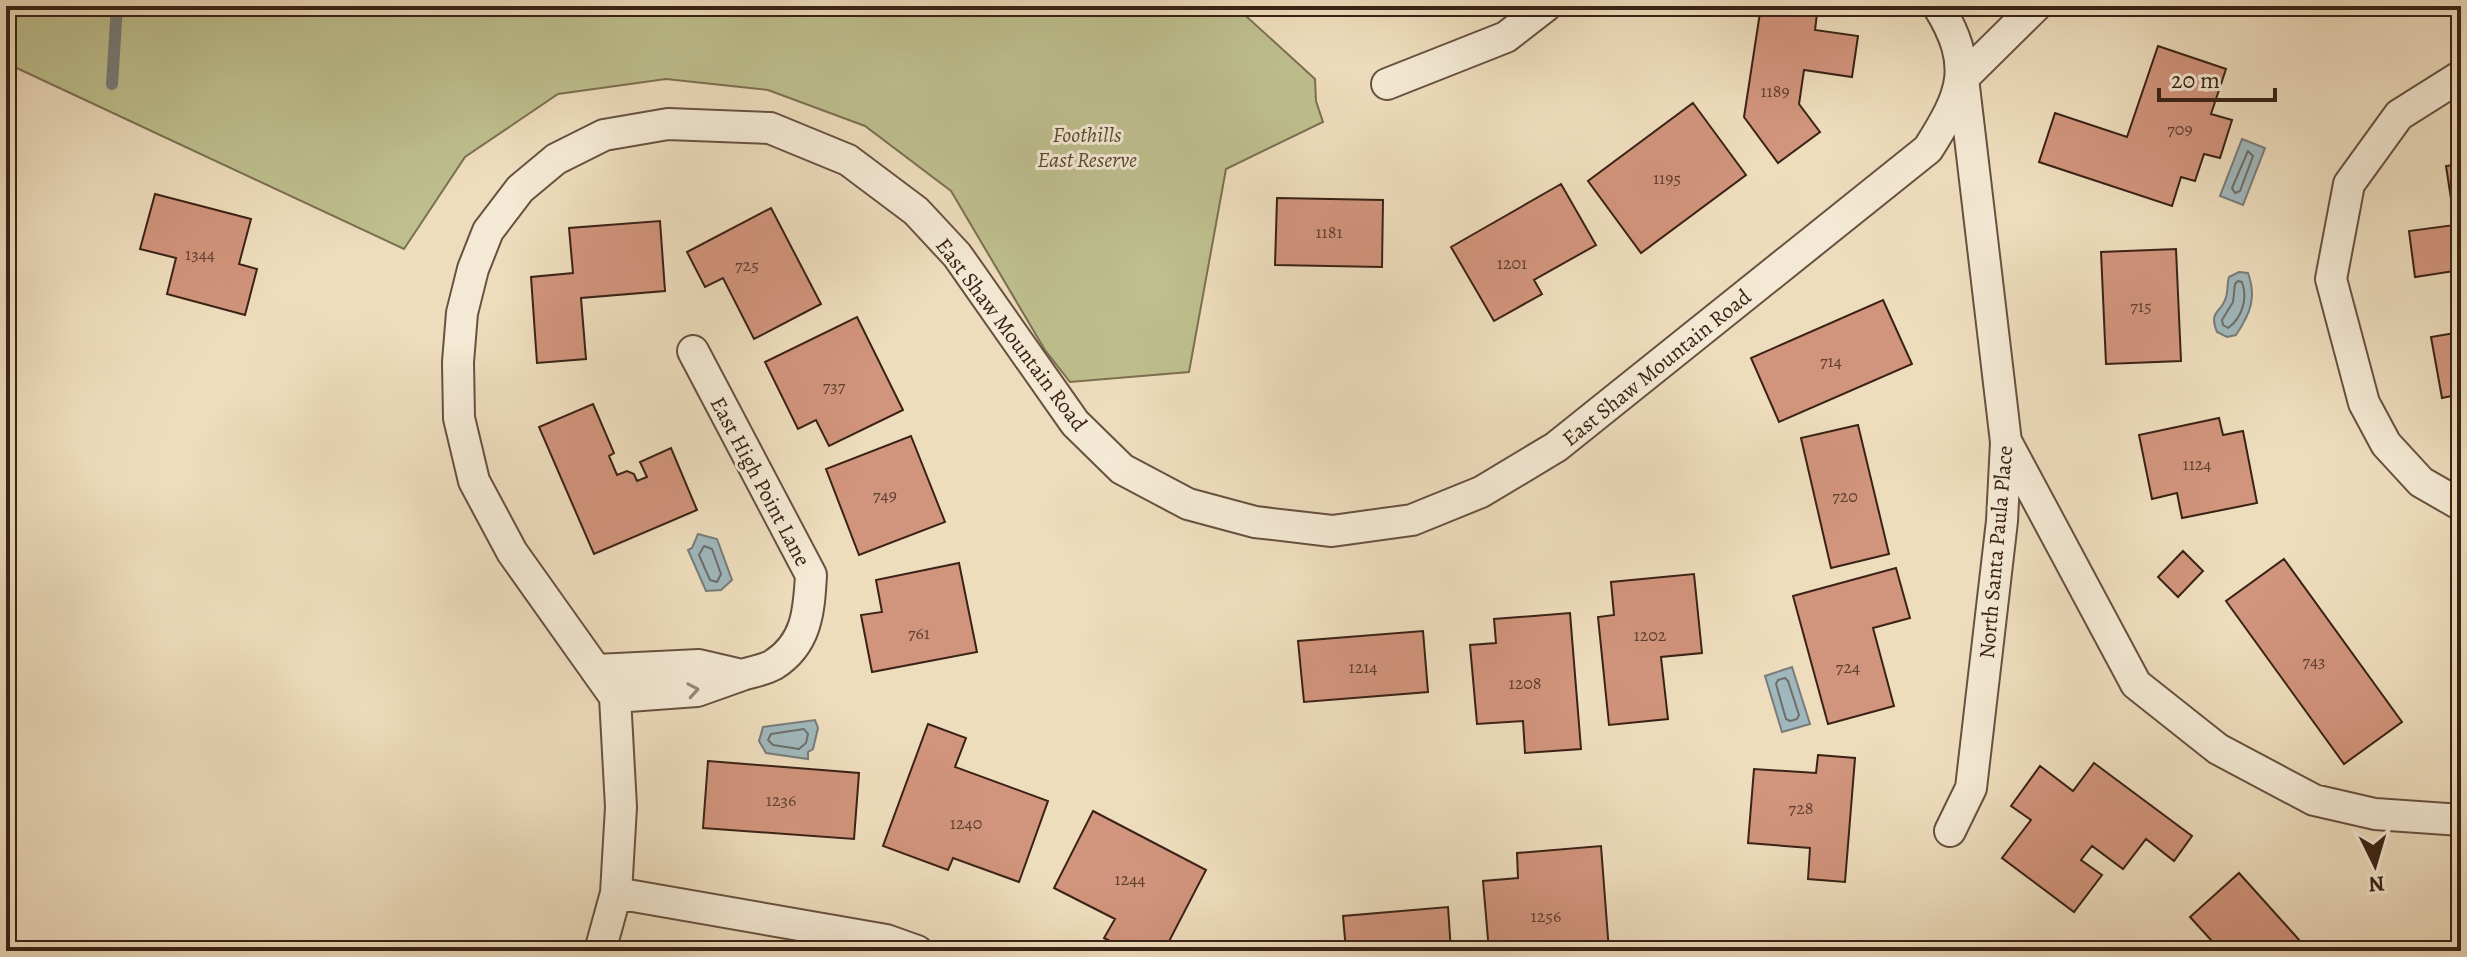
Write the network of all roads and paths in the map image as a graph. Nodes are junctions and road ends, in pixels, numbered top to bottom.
1 (1546, 6) edge
2 (1938, 6) edge
3 (2036, 6) edge
4 (2461, 76) edge
5 (1963, 78) junction
6 (1387, 84) dead end
7 (693, 351) dead end
8 (2006, 442) junction
9 (2461, 505) edge
10 (596, 670) junction
11 (742, 675) junction
12 (615, 697) junction
13 (2461, 820) edge
14 (1950, 831) dead end
15 (616, 893) junction
16 (600, 951) edge
17 (917, 951) edge

1 - 6 street
2 - 5 street
3 - 5 street
4 - 9 street
5 - 8 street, North Santa Paula Place
5 - 10 street, East Shaw Mountain Road
7 - 11 street, East High Point Lane
8 - 13 street
8 - 14 street, North Santa Paula Place
10 - 11 street
10 - 12 street, East Shaw Mountain Road
12 -> 11 street, East High Point Lane
12 - 15 street
15 - 16 street
15 - 17 street

